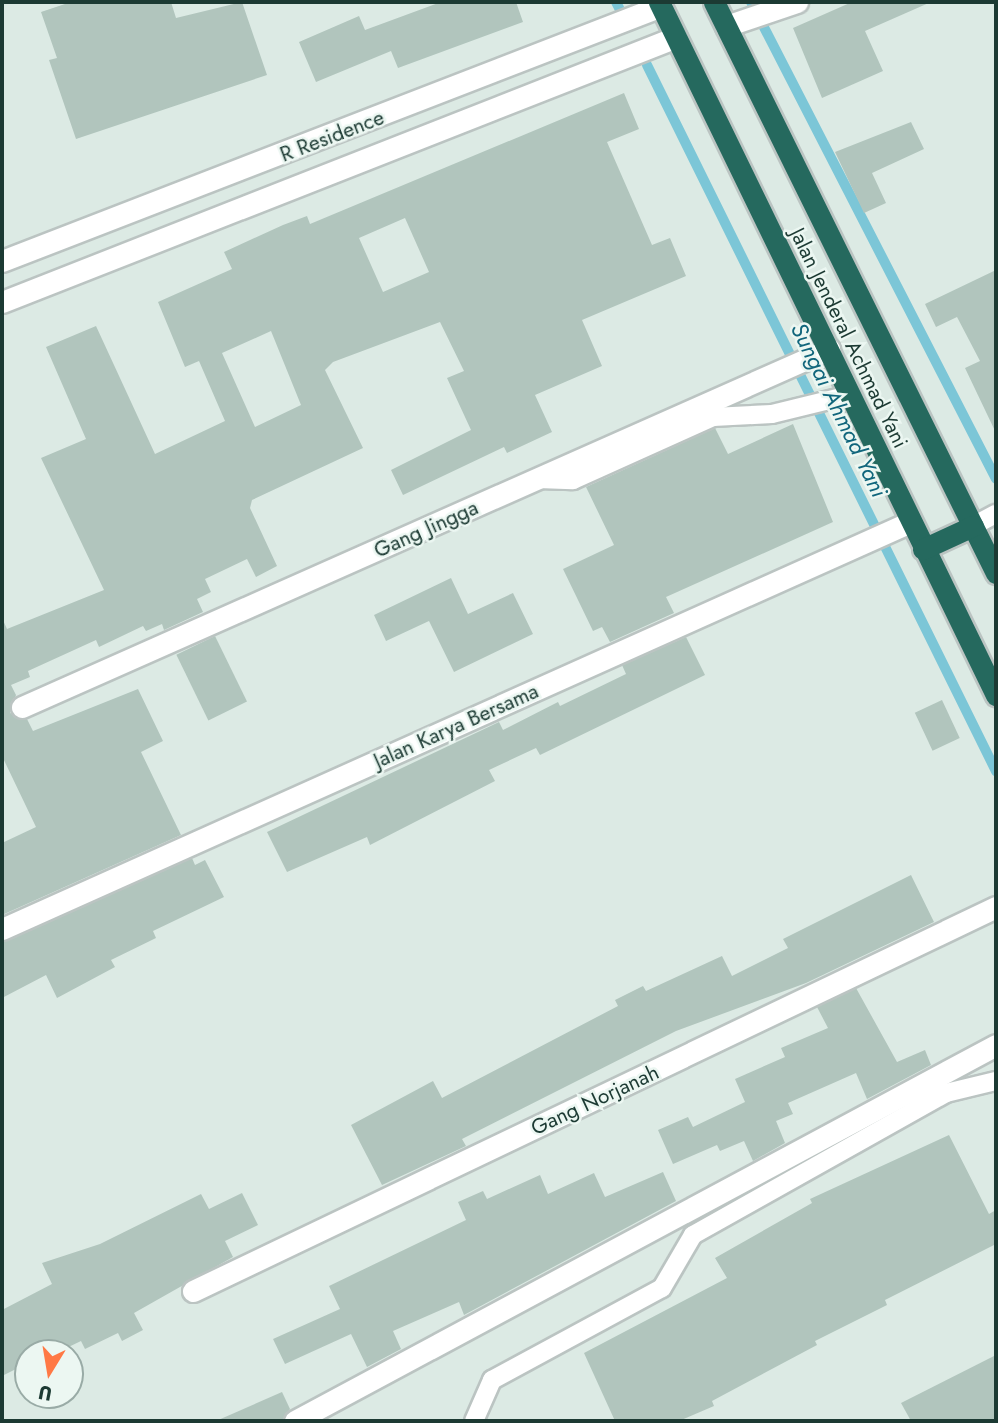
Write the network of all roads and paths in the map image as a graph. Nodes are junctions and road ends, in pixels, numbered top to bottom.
1 (714, 2) edge
2 (796, 2) edge
3 (660, 4) edge
4 (726, 26) junction
5 (676, 37) junction
6 (528, 61) junction
7 (540, 93) junction
8 (96, 227) junction
9 (115, 259) junction
10 (2, 261) edge
11 (2, 302) edge
12 (829, 349) junction
13 (850, 395) junction
14 (538, 479) junction
15 (996, 514) edge
16 (910, 522) junction
17 (972, 526) junction
18 (923, 549) junction
19 (996, 573) edge
20 (996, 695) edge
21 (22, 707) dead end
22 (996, 907) edge
23 (2, 929) edge
24 (996, 1045) edge
25 (996, 1081) edge
26 (193, 1292) dead end
27 (295, 1421) edge
28 (474, 1421) edge

1 - 4 highway, Jalan Jenderal Achmad Yani
2 - 4 street
3 - 5 highway, Jalan Jenderal Achmad Yani
3 - 6 street, R Residence
4 - 17 highway, Jalan Jenderal Achmad Yani
5 - 7 street
5 - 12 highway, Jalan Jenderal Achmad Yani
6 - 7 street
6 - 8 street, R Residence
7 - 9 street
8 - 9 street
8 - 10 street, R Residence
9 - 11 street
12 - 13 highway, Jalan Jenderal Achmad Yani
12 - 14 street, Gang Jingga
13 - 14 lane
13 - 16 highway, Jalan Jenderal Achmad Yani
14 - 21 street, Gang Jingga
15 - 17 lane
16 - 18 highway, Jalan Jenderal Achmad Yani
16 - 23 street, Jalan Karya Bersama
17 - 18 highway
17 - 19 highway, Jalan Jenderal Achmad Yani
18 - 20 highway, Jalan Jenderal Achmad Yani
22 - 26 street, Gang Norjanah
24 - 27 street
25 - 28 lane

